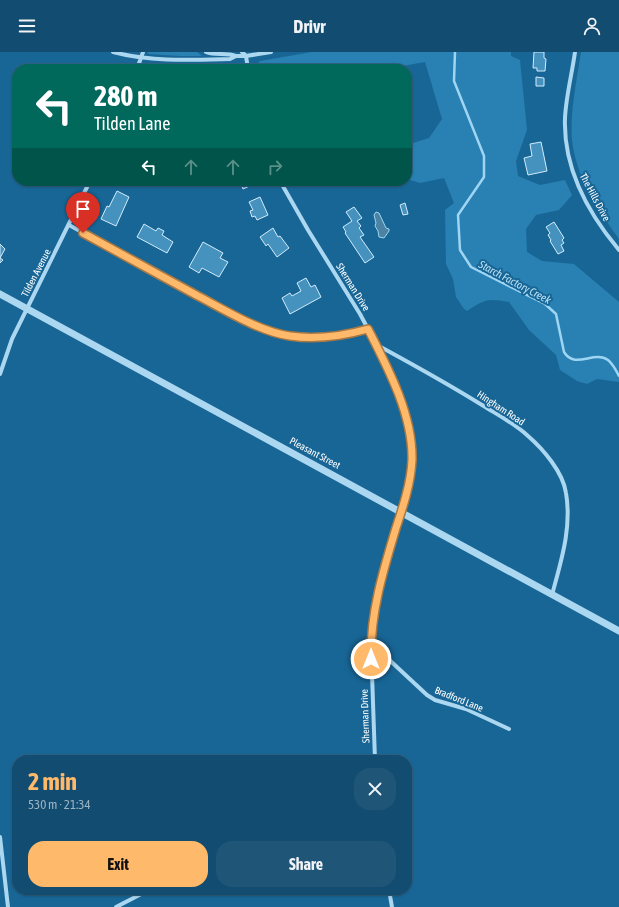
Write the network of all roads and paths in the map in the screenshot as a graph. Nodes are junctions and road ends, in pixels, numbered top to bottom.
1 (113, 52) edge
2 (143, 52) edge
3 (206, 52) edge
4 (242, 52) edge
5 (271, 52) edge
6 (576, 52) edge
7 (247, 54) edge
8 (236, 56) junction
9 (140, 58) junction
10 (138, 64) edge
11 (248, 64) edge
12 (88, 186) edge
13 (283, 186) edge
14 (69, 225) junction
15 (619, 250) edge
16 (0, 294) edge
17 (26, 309) junction
18 (368, 329) junction
19 (376, 344) junction
20 (0, 374) edge
21 (401, 512) junction
22 (552, 595) junction
23 (619, 631) edge
24 (371, 645) junction
25 (509, 729) dead end
26 (375, 755) edge
27 (0, 837) edge
28 (139, 895) edge
29 (390, 895) edge
30 (8, 907) edge
31 (116, 907) edge
32 (392, 907) edge

1 - 9 street
2 - 9 street
3 - 8 street
4 - 7 street
5 - 7 street
6 - 15 street, The Hills Drive
7 - 8 street
7 - 11 street
8 - 9 street
9 - 10 street
12 - 14 street, Tilden Avenue
13 - 18 street, Sherman Drive
14 - 17 street, Tilden Avenue
14 - 18 street
16 - 17 street, Pleasant Street
17 - 20 street, Tilden Avenue
17 - 21 street, Pleasant Street
18 - 19 street, Sherman Drive
19 - 21 street, Sherman Drive
19 - 22 street, Hingham Road
21 - 22 street, Pleasant Street
21 - 24 street, Sherman Drive
22 - 23 street, Pleasant Street
24 - 25 street, Bradford Lane
24 - 26 street, Sherman Drive
27 - 30 street
28 - 31 street
29 - 32 street

